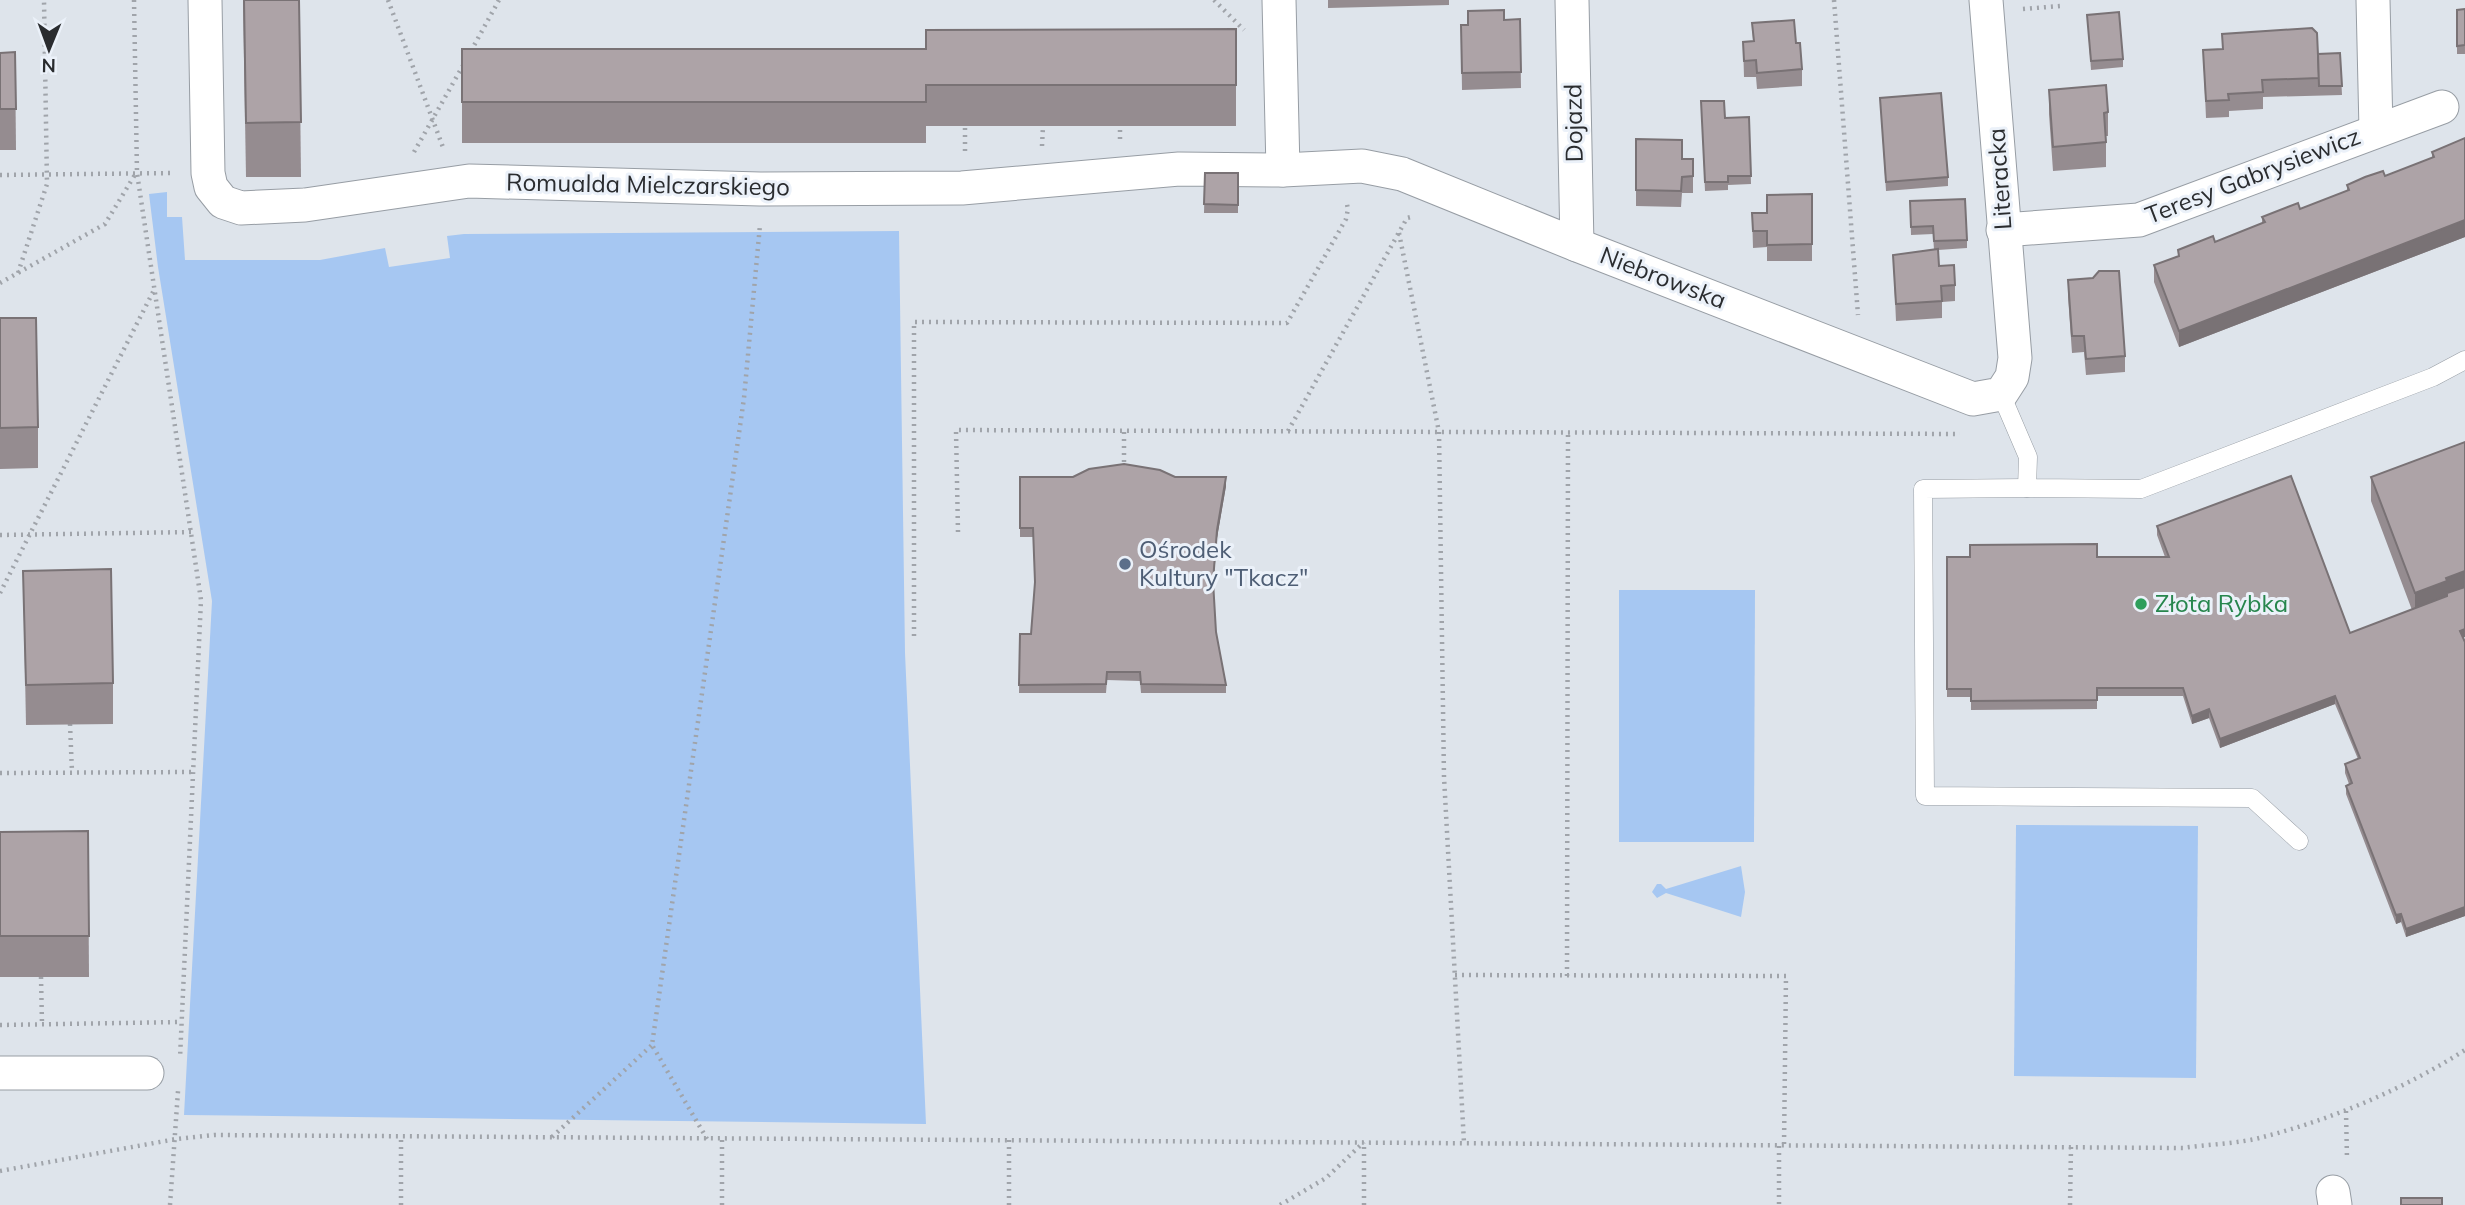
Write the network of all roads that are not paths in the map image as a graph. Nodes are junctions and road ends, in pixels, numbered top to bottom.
1 (205, 0) edge
2 (1279, 0) edge
3 (1572, 0) edge
4 (1986, 0) edge
5 (2373, 0) edge
6 (2442, 107) dead end
7 (2376, 130) junction
8 (1283, 170) junction
9 (2004, 230) junction
10 (1577, 245) junction
11 (2465, 359) edge
12 (2001, 394) junction
13 (2027, 488) junction
14 (2299, 841) dead end
15 (0, 1073) edge
16 (147, 1073) dead end

1 - 8 street, Romualda Mielczarskiego
2 - 8 street
3 - 10 street, Dojazd
4 - 9 street, Literacka
5 - 7 street, Teresy Gabrysiewicz
6 - 7 street, Teresy Gabrysiewicz
7 - 9 street, Teresy Gabrysiewicz
8 - 10 street, Niebrowska
9 - 12 street, Literacka
10 - 12 street, Niebrowska
11 - 13 lane
12 - 13 lane
13 - 14 lane
15 - 16 street

